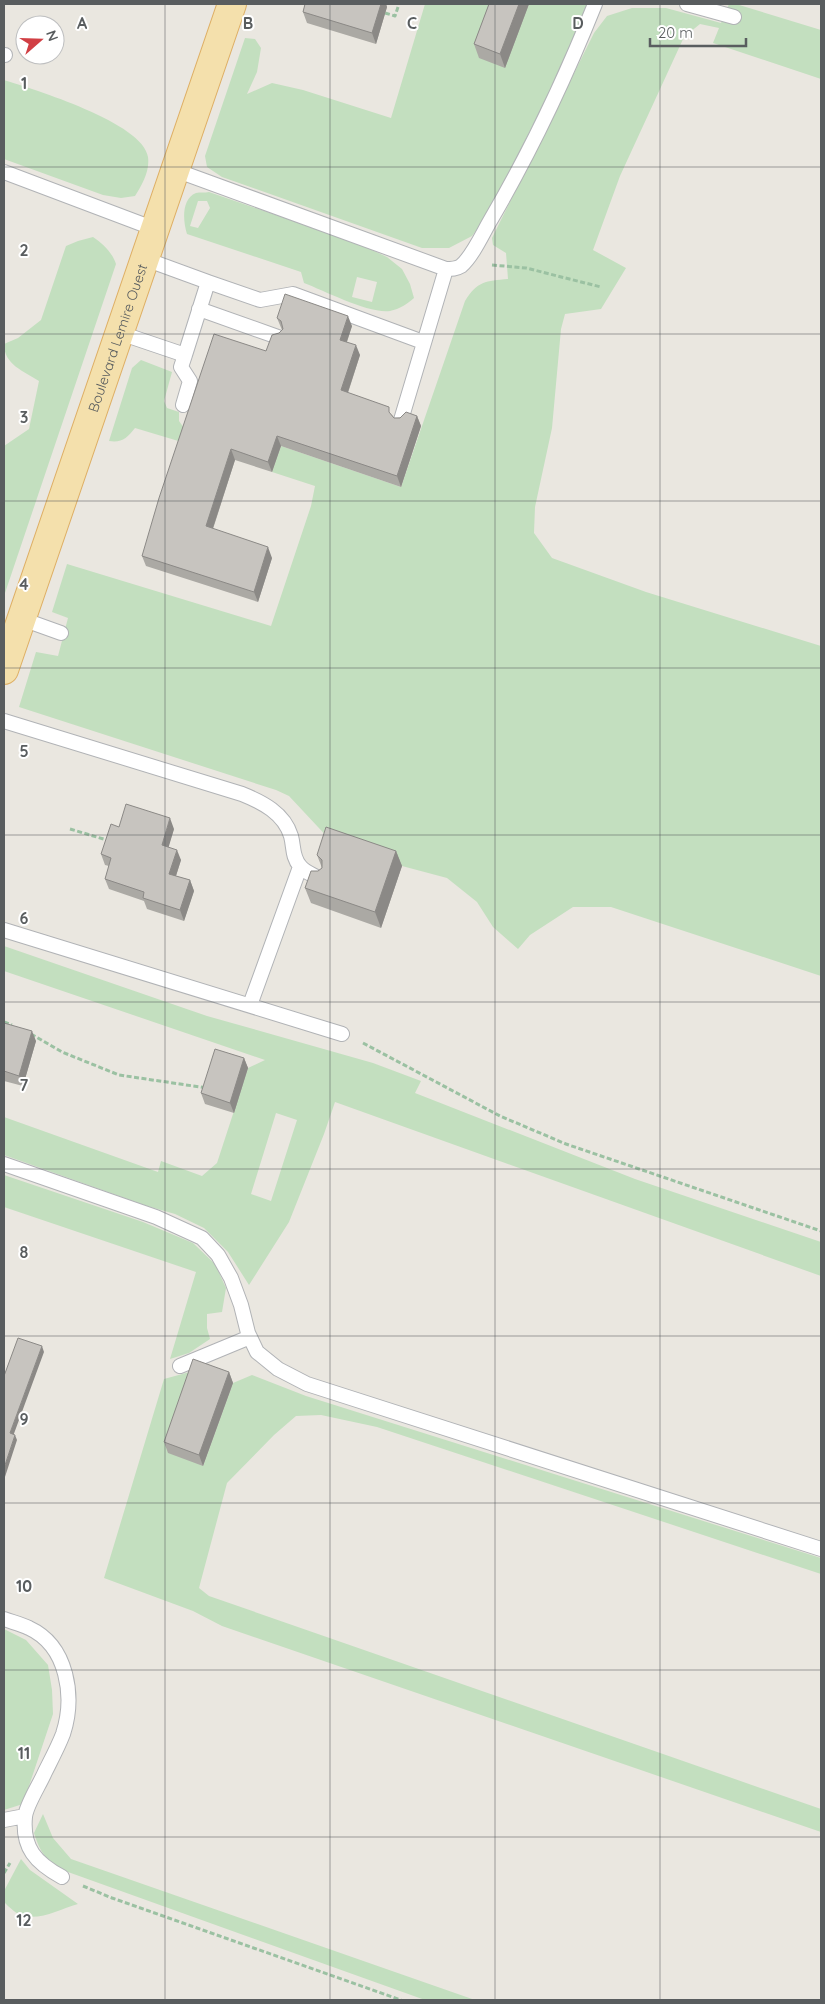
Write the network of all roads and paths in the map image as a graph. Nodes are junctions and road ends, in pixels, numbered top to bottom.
1 (232, 4) edge
2 (399, 4) edge
3 (595, 4) edge
4 (687, 4) edge
5 (385, 13) dead end
6 (734, 17) dead end
7 (175, 170) junction
8 (4, 172) edge
9 (155, 229) junction
10 (468, 257) junction
11 (145, 259) junction
12 (446, 269) junction
13 (208, 282) junction
14 (601, 287) dead end
15 (199, 309) junction
16 (120, 333) junction
17 (278, 337) edge
18 (423, 342) junction
19 (185, 355) junction
20 (183, 405) dead end
21 (401, 420) edge
22 (22, 619) junction
23 (61, 633) dead end
24 (4, 670) edge
25 (4, 721) edge
26 (70, 830) dead end
27 (113, 842) edge
28 (300, 867) junction
29 (320, 879) edge
30 (4, 930) edge
31 (250, 1005) junction
32 (4, 1022) edge
33 (17, 1028) edge
34 (24, 1030) edge
35 (342, 1034) joint
36 (210, 1088) edge
37 (4, 1164) edge
38 (821, 1231) edge
39 (250, 1337) junction
40 (180, 1366) dead end
41 (821, 1548) edge
42 (4, 1619) edge
43 (25, 1816) junction
44 (4, 1820) edge
45 (62, 1877) joint
46 (401, 2000) edge

1 - 7 main road, Boulevard Lemire Ouest
2 - 5 path
3 - 10 lane
4 - 6 lane
7 - 9 main road, Boulevard Lemire Ouest
7 - 12 lane
8 - 9 lane
9 - 11 main road, Boulevard Lemire Ouest
10 - 12 lane
10 - 14 path
11 - 13 lane
11 - 16 main road, Boulevard Lemire Ouest
12 - 18 lane
13 - 15 lane
13 - 18 lane
15 - 17 lane
15 - 19 lane
16 - 19 lane
16 - 22 main road, Boulevard Lemire Ouest
18 - 21 lane
19 - 20 lane
22 - 23 lane
22 - 24 main road, Boulevard Lemire Ouest
25 - 28 lane
26 - 27 path
28 - 29 lane
28 - 31 lane
30 - 31 lane
31 - 35 lane
32 - 33 path
34 - 36 path
35 - 38 path
37 - 39 lane
39 - 40 lane
39 - 41 lane
42 - 43 lane
43 - 44 lane
43 - 45 lane
45 - 46 path

